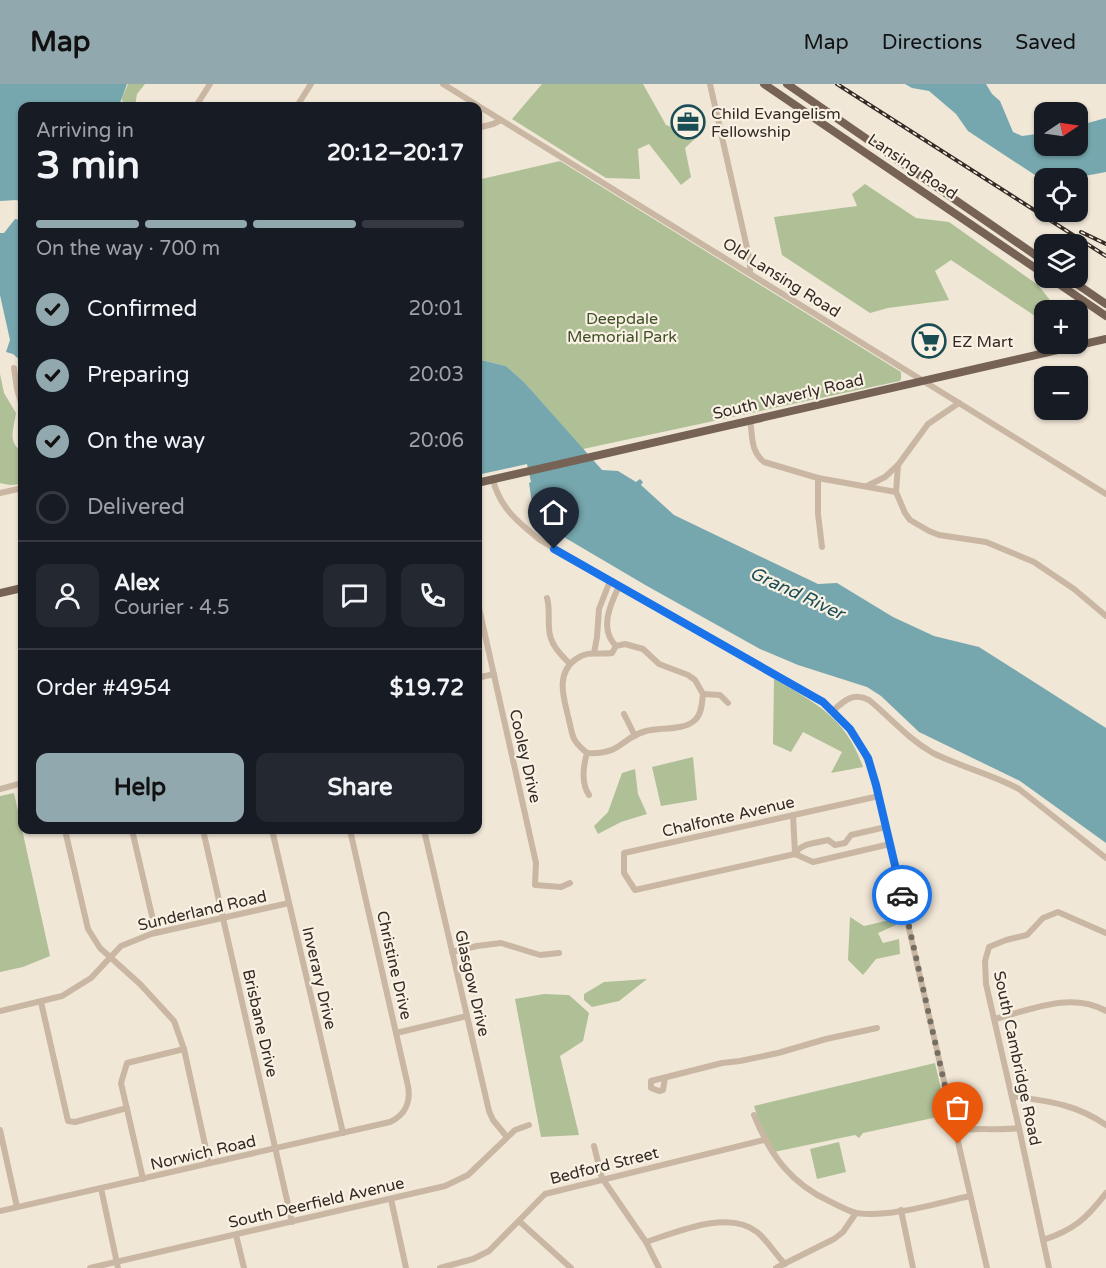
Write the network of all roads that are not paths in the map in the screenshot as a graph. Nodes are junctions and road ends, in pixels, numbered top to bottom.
1 (210, 84) edge
2 (311, 84) edge
3 (443, 84) edge
4 (710, 84) edge
5 (765, 84) edge
6 (787, 84) edge
7 (199, 102) edge
8 (300, 102) edge
9 (472, 102) edge
10 (482, 108) edge
11 (501, 120) junction
12 (482, 128) edge
13 (1034, 254) edge
14 (1034, 267) edge
15 (750, 273) junction
16 (1065, 288) edge
17 (1083, 288) edge
18 (1106, 304) edge
19 (1106, 316) edge
20 (1106, 339) edge
21 (14, 368) dead end
22 (925, 381) junction
23 (18, 392) edge
24 (959, 403) junction
25 (750, 420) junction
26 (898, 465) junction
27 (818, 478) junction
28 (493, 480) junction
29 (482, 482) edge
30 (866, 486) junction
31 (18, 489) edge
32 (896, 492) junction
33 (0, 493) edge
34 (1106, 494) edge
35 (822, 548) dead end
36 (610, 581) junction
37 (619, 586) junction
38 (18, 589) edge
39 (0, 593) edge
40 (547, 598) dead end
41 (1106, 616) edge
42 (482, 621) edge
43 (616, 646) junction
44 (594, 652) junction
45 (570, 664) junction
46 (494, 674) junction
47 (482, 677) edge
48 (703, 694) junction
49 (728, 703) dead end
50 (833, 711) junction
51 (624, 714) dead end
52 (635, 736) junction
53 (587, 753) junction
54 (18, 784) edge
55 (0, 789) edge
56 (590, 795) dead end
57 (879, 796) junction
58 (793, 815) junction
59 (886, 827) junction
60 (66, 834) edge
61 (133, 834) edge
62 (204, 834) edge
63 (273, 834) edge
64 (351, 834) edge
65 (425, 834) edge
66 (890, 844) junction
67 (795, 854) junction
68 (1106, 858) edge
69 (570, 883) dead end
70 (289, 903) junction
71 (223, 918) junction
72 (156, 933) junction
73 (1106, 933) edge
74 (452, 952) junction
75 (559, 953) dead end
76 (110, 958) junction
77 (41, 1002) junction
78 (0, 1011) edge
79 (1106, 1011) edge
80 (467, 1016) junction
81 (995, 1019) junction
82 (877, 1028) dead end
83 (396, 1033) junction
84 (184, 1049) junction
85 (665, 1078) dead end
86 (1012, 1096) junction
87 (406, 1107) joint
88 (127, 1108) junction
89 (754, 1115) dead end
90 (529, 1125) dead end
91 (1106, 1125) edge
92 (1019, 1128) junction
93 (0, 1130) edge
94 (956, 1131) junction
95 (343, 1133) junction
96 (507, 1137) junction
97 (764, 1140) junction
98 (2, 1146) edge
99 (594, 1146) dead end
100 (277, 1149) junction
101 (209, 1163) junction
102 (602, 1178) junction
103 (143, 1179) junction
104 (101, 1188) junction
105 (1106, 1192) edge
106 (970, 1196) junction
107 (390, 1199) junction
108 (17, 1207) junction
109 (901, 1210) junction
110 (0, 1211) edge
111 (856, 1213) junction
112 (519, 1221) junction
113 (292, 1222) junction
114 (236, 1235) junction
115 (1043, 1240) junction
116 (646, 1242) junction
117 (784, 1264) junction
118 (117, 1265) edge
119 (90, 1268) edge
120 (244, 1268) edge
121 (406, 1268) edge
122 (440, 1268) edge
123 (571, 1268) edge
124 (659, 1268) edge
125 (776, 1268) edge
126 (913, 1268) edge
127 (987, 1268) edge
128 (1049, 1268) edge

1 - 7 street
2 - 8 street
3 - 9 street, Old Lansing Road
4 - 15 street
5 - 14 main road, Lansing Road
6 - 13 main road, Lansing Road
10 - 11 street, Old Lansing Road
11 - 12 street
11 - 15 street, Old Lansing Road
15 - 22 street, Old Lansing Road
16 - 19 main road
17 - 18 main road
20 - 22 main road, South Waverly Road
21 - 23 street
22 - 24 street, Old Lansing Road
22 - 25 main road, South Waverly Road
24 - 26 street
24 - 34 street, Old Lansing Road
25 - 27 street
25 - 28 main road, South Waverly Road
26 - 30 street
26 - 32 street
27 - 30 street
27 - 35 street
28 - 29 main road, South Waverly Road
28 - 36 street
30 - 32 street
31 - 33 street
32 - 41 street
36 - 37 street
36 - 44 street
37 - 43 street
37 - 50 street
38 - 39 main road
40 - 45 street
42 - 46 street, Cooley Drive
43 - 44 street
43 - 48 street
44 - 45 street
45 - 53 street
46 - 47 street
46 - 69 street, Cooley Drive
48 - 49 street
48 - 52 street
50 - 57 street
50 - 68 street
51 - 52 street
52 - 53 street
53 - 56 street
54 - 55 street
57 - 58 street, Chalfonte Avenue
57 - 59 street
58 - 67 street
58 - 67 street, Chalfonte Avenue
59 - 66 street
59 - 67 street
60 - 76 street
61 - 72 street
62 - 71 street, Brisbane Drive
63 - 70 street, Inverary Drive
64 - 83 street, Christine Drive
65 - 74 street, Glasgow Drive
66 - 67 street
66 - 94 street
70 - 71 street, Sunderland Road
70 - 95 street, Inverary Drive
71 - 72 street, Sunderland Road
71 - 100 street, Brisbane Drive
72 - 76 street, Sunderland Road
73 - 81 street, South Cambridge Road
74 - 75 street
74 - 80 street, Glasgow Drive
76 - 77 street, Sunderland Road
76 - 84 street
77 - 78 street, Sunderland Road
77 - 88 street
79 - 81 street
80 - 83 street
80 - 96 street, Glasgow Drive
81 - 86 street, South Cambridge Road
82 - 85 street
83 - 87 street, Christine Drive
84 - 88 street
84 - 101 street
86 - 91 street
86 - 92 street, South Cambridge Road
87 - 95 street, Norwich Road
88 - 103 street
89 - 97 street
90 - 96 street, South Deerfield Avenue
92 - 94 street
92 - 115 street, South Cambridge Road
93 - 98 street
94 - 106 street
95 - 100 street, Norwich Road
96 - 107 street, South Deerfield Avenue
97 - 102 street, Bedford Street
97 - 111 street
98 - 108 street
99 - 102 street
100 - 101 street, Norwich Road
100 - 113 street, Brisbane Drive
101 - 103 street, Norwich Road
102 - 112 street, Bedford Street
102 - 116 street
103 - 104 street, Norwich Road
104 - 108 street, Norwich Road
104 - 118 street
105 - 115 street
106 - 109 street
106 - 127 street
107 - 113 street, South Deerfield Avenue
107 - 121 street
108 - 110 street, Norwich Road
109 - 111 street
109 - 126 street
111 - 117 street
112 - 122 street, Bedford Street
112 - 123 street
113 - 114 street, South Deerfield Avenue
114 - 118 street, South Deerfield Avenue
114 - 120 street
115 - 128 street, South Cambridge Road
116 - 117 street
116 - 124 street
117 - 125 street
118 - 119 street, South Deerfield Avenue

